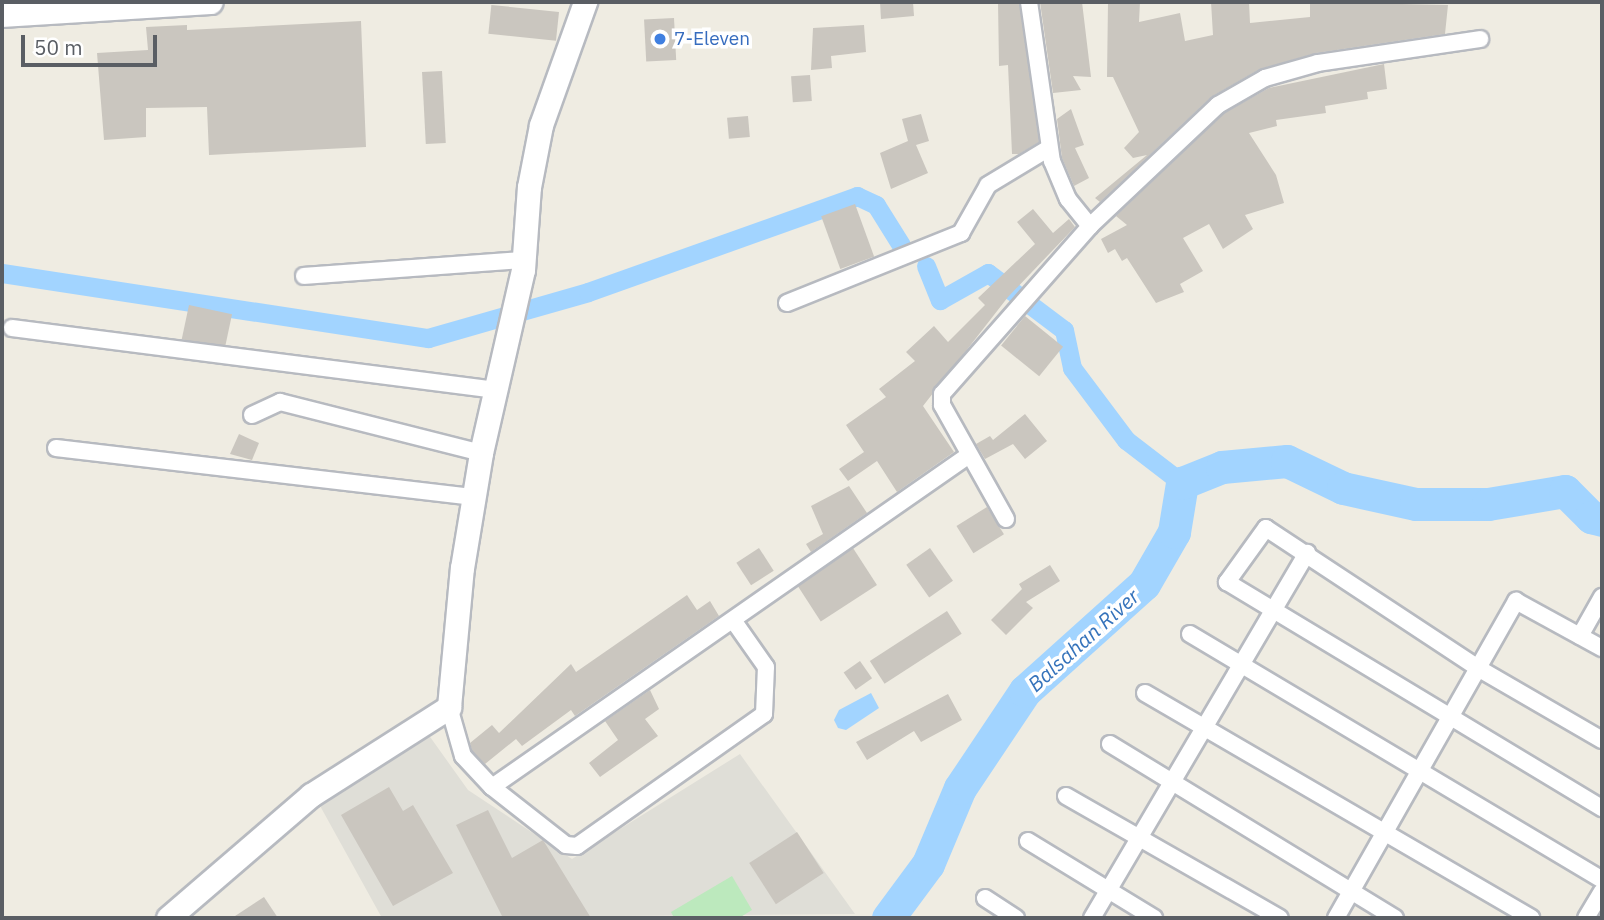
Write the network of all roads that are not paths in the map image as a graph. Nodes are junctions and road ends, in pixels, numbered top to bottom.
1 (211, 2) edge
2 (585, 2) edge
3 (1029, 2) edge
4 (2, 15) edge
5 (1480, 39) dead end
6 (1049, 148) junction
7 (1090, 226) junction
8 (524, 265) junction
9 (304, 276) dead end
10 (788, 303) dead end
11 (12, 328) dead end
12 (496, 390) junction
13 (251, 415) dead end
14 (56, 448) dead end
15 (481, 453) junction
16 (969, 455) junction
17 (474, 497) junction
18 (1006, 519) dead end
19 (1307, 553) junction
20 (1602, 597) edge
21 (1272, 608) junction
22 (733, 620) junction
23 (1190, 634) dead end
24 (1580, 636) junction
25 (1602, 648) edge
26 (1238, 667) junction
27 (1478, 668) junction
28 (1146, 693) dead end
29 (449, 707) junction
30 (1449, 720) junction
31 (1204, 727) junction
32 (1602, 740) edge
33 (1110, 744) dead end
34 (1419, 772) junction
35 (1171, 783) junction
36 (492, 787) junction
37 (1066, 796) dead end
38 (1602, 808) edge
39 (1383, 832) junction
40 (1141, 835) junction
41 (1028, 841) dead end
42 (1602, 880) edge
43 (1109, 891) junction
44 (1602, 891) edge
45 (1351, 893) junction
46 (985, 898) dead end
47 (168, 918) edge
48 (1016, 918) edge
49 (1092, 918) edge
50 (1154, 918) edge
51 (1280, 918) edge
52 (1336, 918) edge
53 (1395, 918) edge
54 (1531, 918) edge
55 (1586, 918) edge

1 - 4 street
2 - 8 street
3 - 6 street
5 - 7 street
6 - 7 street
6 - 10 street
7 - 16 street
8 - 9 street
8 - 12 street
11 - 12 street
12 - 15 street
13 - 15 street
14 - 17 street
15 - 17 street
16 - 18 street
16 - 22 street
17 - 29 street
19 - 21 street
19 - 21 street
19 - 27 street
20 - 24 street
21 - 26 street
21 - 30 street
22 - 36 street
22 - 36 street
23 - 26 street
24 - 25 street
24 - 27 street
26 - 31 street
26 - 34 street
27 - 30 street
27 - 32 street
28 - 31 street
29 - 36 street
29 - 47 street
30 - 34 street
30 - 38 street
31 - 35 street
31 - 39 street
33 - 35 street
34 - 39 street
34 - 42 street
35 - 40 street
35 - 45 street
37 - 40 street
39 - 45 street
39 - 54 street
40 - 43 street
40 - 51 street
41 - 43 street
43 - 49 street
43 - 50 street
44 - 55 street
45 - 52 street
45 - 53 street
46 - 48 street

